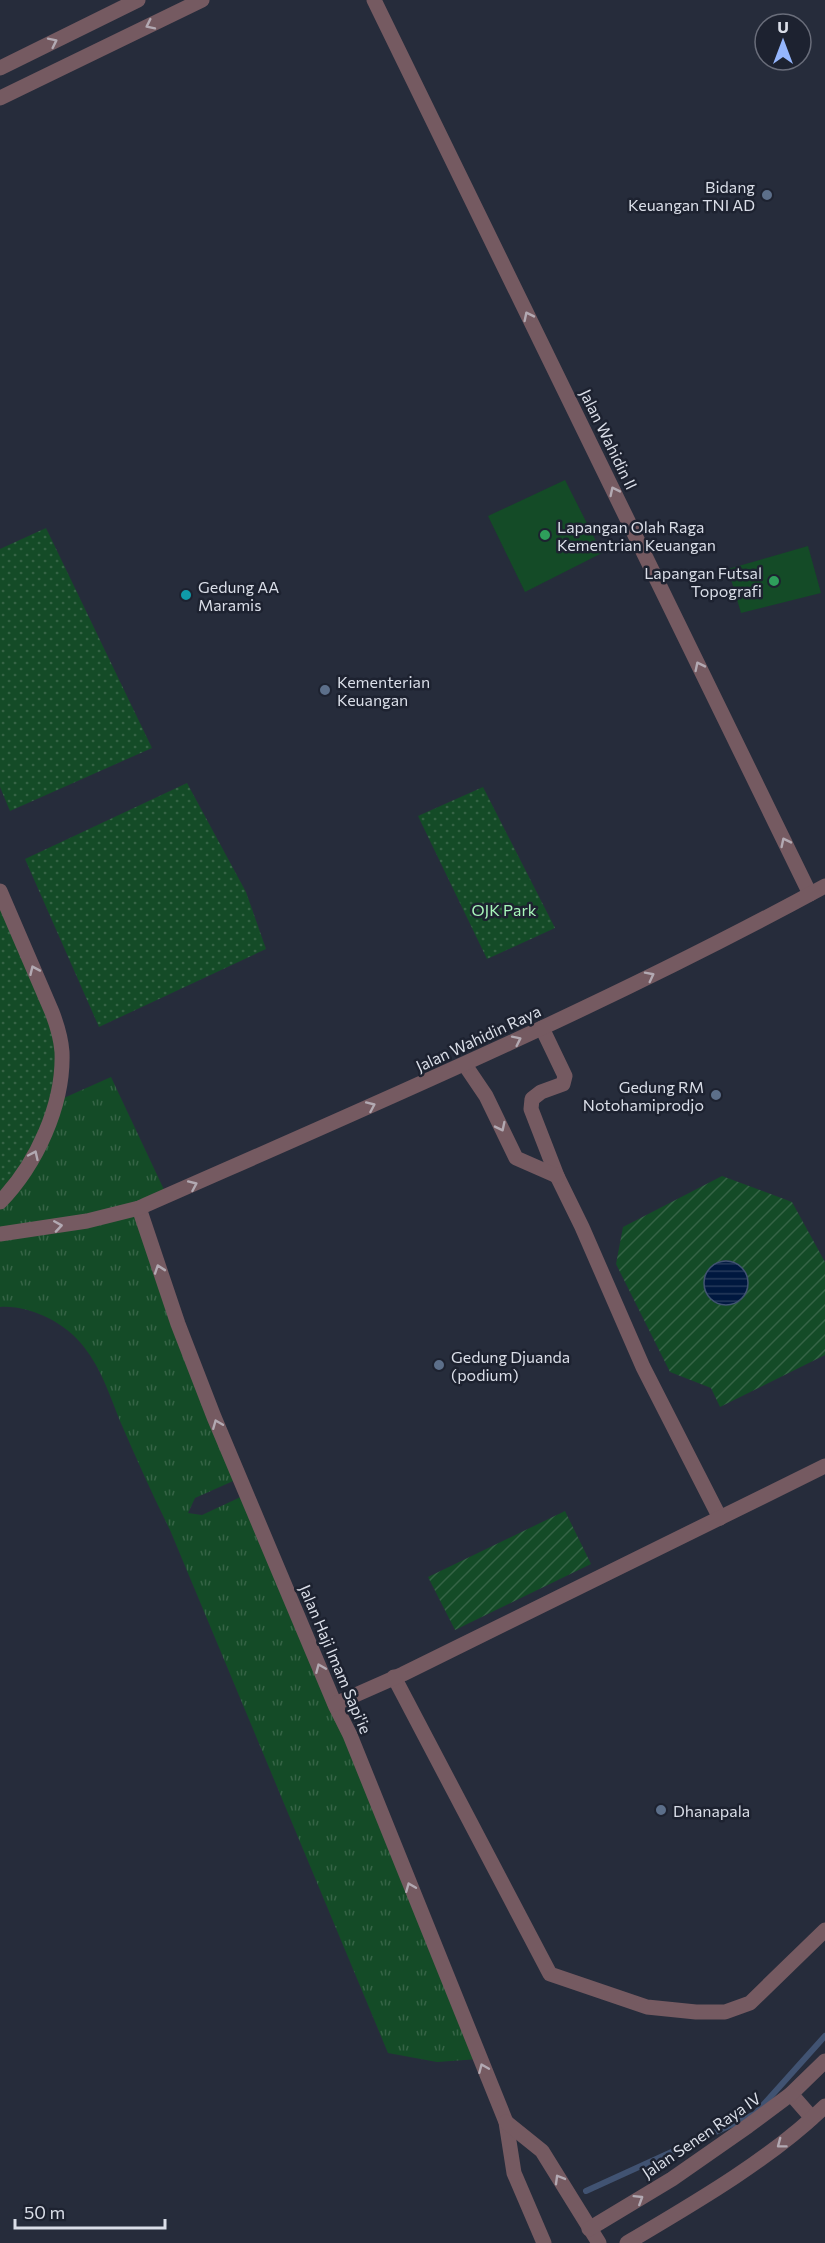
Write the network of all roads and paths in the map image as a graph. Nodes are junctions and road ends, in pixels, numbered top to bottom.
1 (138, 0) edge
2 (202, 0) edge
3 (374, 0) edge
4 (0, 68) edge
5 (0, 98) edge
6 (825, 886) edge
7 (0, 891) edge
8 (810, 894) junction
9 (542, 1028) junction
10 (465, 1065) junction
11 (557, 1176) junction
12 (0, 1202) edge
13 (140, 1208) junction
14 (0, 1234) edge
15 (825, 1466) edge
16 (720, 1518) junction
17 (394, 1677) junction
18 (335, 1704) junction
19 (825, 1930) edge
20 (825, 2061) edge
21 (791, 2094) junction
22 (825, 2106) edge
23 (812, 2118) junction
24 (506, 2122) junction
25 (589, 2229) junction
26 (544, 2243) edge
27 (598, 2243) edge
28 (627, 2243) edge

4 -> 1 street
2 -> 5 street
8 -> 3 street, Jalan Wahidin II
6 - 8 street, Jalan Wahidin Raya
12 -> 7 street
9 -> 8 street, Jalan Wahidin Raya
10 -> 9 street, Jalan Wahidin Raya
9 - 11 street
10 -> 11 street
13 -> 10 street, Jalan Wahidin Raya
11 - 16 street
14 -> 13 street, Jalan Wahidin Raya
18 -> 13 street, Jalan Haji Imam Sapi'ie
15 - 16 street
16 - 17 street
17 - 18 street
17 - 19 street
24 -> 18 street, Jalan Haji Imam Sapi'ie
20 - 21 street, Jalan Senen Raya IV
21 - 23 street
25 -> 21 street, Jalan Senen Raya IV
22 - 23 street
23 -> 28 street
25 -> 24 street, Jalan Haji Imam Sapi'ie
24 - 26 street, Jalan Haji Imam Sapi'ie
25 - 27 street, Jalan Haji Imam Sapi'ie

